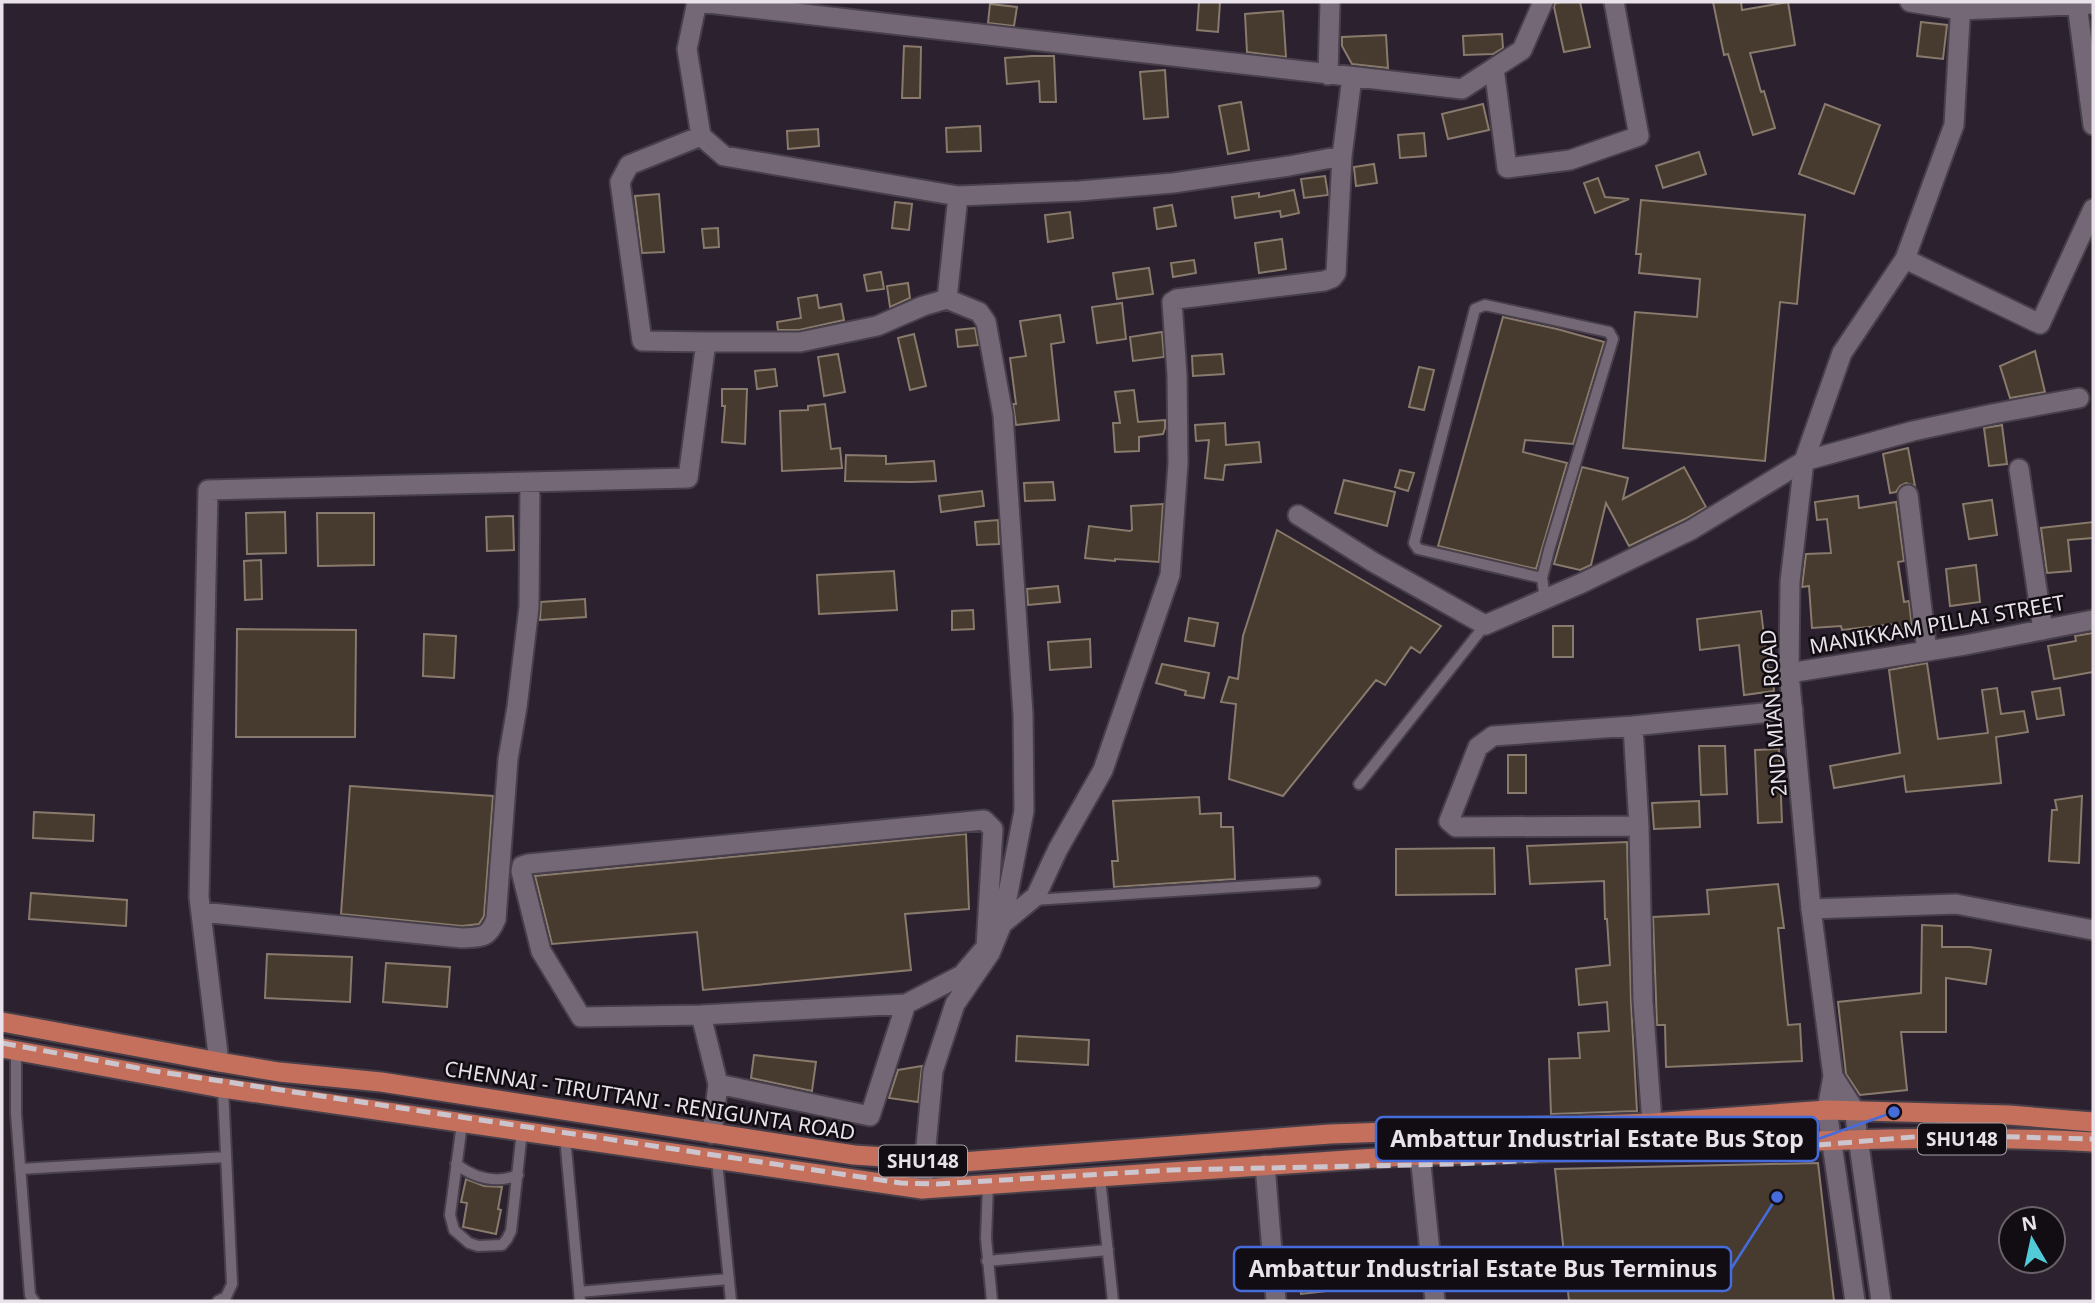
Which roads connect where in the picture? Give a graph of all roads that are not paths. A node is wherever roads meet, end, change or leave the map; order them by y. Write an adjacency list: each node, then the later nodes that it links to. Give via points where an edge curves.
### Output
1 (698, 2): 9 (street); 12 (street, via 687,49)
2 (1330, 2): 9 (street)
3 (1543, 2): 8 (street, via 1522,50)
4 (1614, 2): 8 (street, via 1639,136 1570,160 1507,168)
5 (1910, 2): 7 (street)
6 (2085, 4): 7 (street); 11 (street)
7 (1961, 6): 16 (street, 2ND MIAN ROAD, via 1954,125)
8 (1494, 68): 10 (street, via 1462,89)
9 (1328, 75): 10 (street)
10 (1352, 77): 13 (street)
11 (2093, 125)
12 (701, 136): 14 (street, via 724,156); 18 (street, via 629,165 620,182 642,341)
13 (1342, 156): 14 (street, via 1173,183); 37 (street, via 1336,273 1332,278 1172,302 1178,463 1170,575 1103,770)
14 (958, 197): 17 (street)
15 (2093, 209): 16 (street, via 2040,324)
16 (1905, 259): 20 (street, 2ND MIAN ROAD, via 1842,353)
17 (947, 299): 18 (street, via 877,326 800,342); 40 (street, via 979,312 986,322 1003,415 1023,714 1024,811)
18 (706, 342): 22 (street, via 688,478)
19 (2079, 398): 20 (street, via 1913,430)
20 (1804, 461): 26 (street, via 1691,530); 31 (street, 2ND MIAN ROAD, via 1790,582)
21 (2019, 469): 29 (street)
22 (530, 482): 39 (street, via 208,490); 39 (street, via 529,607 508,759 496,919 491,931 462,938)
23 (1908, 495): 30 (street)
24 (1298, 515): 28 (street)
25 (1542, 578): 25 (lane, via 1613,339 1609,332 1485,305 1475,309 1414,542 1418,550); 26 (lane)
26 (1545, 599): 28 (street)
27 (2093, 620): 29 (street, MANIKKAM PILLAI STREET)
28 (1485, 625): 34 (lane)
29 (2043, 629): 30 (street, MANIKKAM PILLAI STREET)
30 (1927, 651): 31 (street, MANIKKAM PILLAI STREET)
31 (1789, 673): 32 (street, 2ND MIAN ROAD)
32 (1793, 710): 33 (street); 38 (street, 2ND MIAN ROAD)
33 (1633, 726): 35 (street); 35 (street, via 1493,736 1478,747 1449,821 1456,827)
34 (1359, 784)
35 (1639, 827): 56 (street, via 1643,1001)
36 (1315, 882): 37 (lane)
37 (1030, 900): 40 (street)
38 (1811, 909): 41 (street, via 1956,904); 49 (street, 2ND MIAN ROAD)
39 (201, 912): 48 (street)
40 (1002, 924): 67 (street, via 990,953 955,1004 933,1071)
41 (2093, 930)
42 (906, 1004): 43 (street); 43 (street, via 962,975 986,947 993,829 984,820 522,866 541,951 582,1017); 50 (street, via 870,1116)
43 (701, 1015): 50 (street)
44 (2, 1022): 45 (main road, CHENNAI - TIRUTTANI - RENIGUNTA ROAD / SHU148)
45 (57, 1032): 47 (main road); 48 (main road, CHENNAI - TIRUTTANI - RENIGUNTA ROAD / SHU148)
46 (9, 1049): 47 (main road, SHU148); 70 (lane)
47 (53, 1058): 51 (main road, SHU148)
48 (219, 1062): 58 (main road, CHENNAI - TIRUTTANI - RENIGUNTA ROAD / SHU148, via 381,1082)
49 (1833, 1076): 52 (street); 53 (street)
50 (718, 1084): 58 (street)
51 (223, 1088): 55 (main road, SHU148); 65 (lane)
52 (1854, 1109): 53 (main road, CHENNAI - TIRUTTANI - RENIGUNTA ROAD / SHU148); 54 (main road, CHENNAI - TIRUTTANI - RENIGUNTA ROAD / SHU148); 61 (street)
53 (1827, 1110): 56 (main road, CHENNAI - TIRUTTANI - RENIGUNTA ROAD / SHU148); 60 (street)
54 (2093, 1122)
55 (462, 1123): 57 (main road, SHU148); 68 (lane)
56 (1652, 1123): 63 (main road, CHENNAI - TIRUTTANI - RENIGUNTA ROAD / SHU148, via 1330,1134)
57 (522, 1132): 59 (main road, SHU148); 71 (lane)
58 (712, 1134): 67 (main road, CHENNAI - TIRUTTANI - RENIGUNTA ROAD / SHU148)
59 (565, 1138): 66 (main road, SHU148); 79 (lane)
60 (1831, 1141): 61 (main road, SHU148); 64 (main road, SHU148); 87 (street)
61 (1858, 1141): 62 (main road, SHU148, via 2016,1137); 88 (street)
62 (2093, 1142)
63 (1132, 1148): 67 (main road, CHENNAI - TIRUTTANI - RENIGUNTA ROAD / SHU148); 72 (main road)
64 (1420, 1155): 69 (main road, SHU148); 86 (street)
65 (226, 1157): 70 (lane); 81 (lane, via 232,1284 226,1297)
66 (717, 1161): 75 (main road, SHU148); 78 (lane)
67 (924, 1161): 75 (street)
68 (456, 1164): 71 (lane, via 469,1174 488,1179 507,1180); 71 (lane, via 450,1215 454,1230 478,1246 502,1245 508,1239)
69 (1265, 1166): 72 (main road, SHU148); 85 (street)
70 (20, 1168): 80 (lane)
71 (518, 1175)
72 (1135, 1176): 73 (main road, SHU148)
73 (1100, 1178): 74 (main road, SHU148); 76 (lane)
74 (988, 1185): 75 (main road, SHU148); 77 (lane)
75 (922, 1189)
76 (1108, 1250): 77 (lane); 84 (lane)
77 (987, 1261): 83 (lane)
78 (729, 1279): 79 (lane); 82 (lane)
79 (580, 1297)
80 (34, 1301)
81 (218, 1301)
82 (732, 1301)
83 (992, 1301)
84 (1113, 1301)
85 (1276, 1301)
86 (1435, 1301)
87 (1856, 1301)
88 (1881, 1301)

